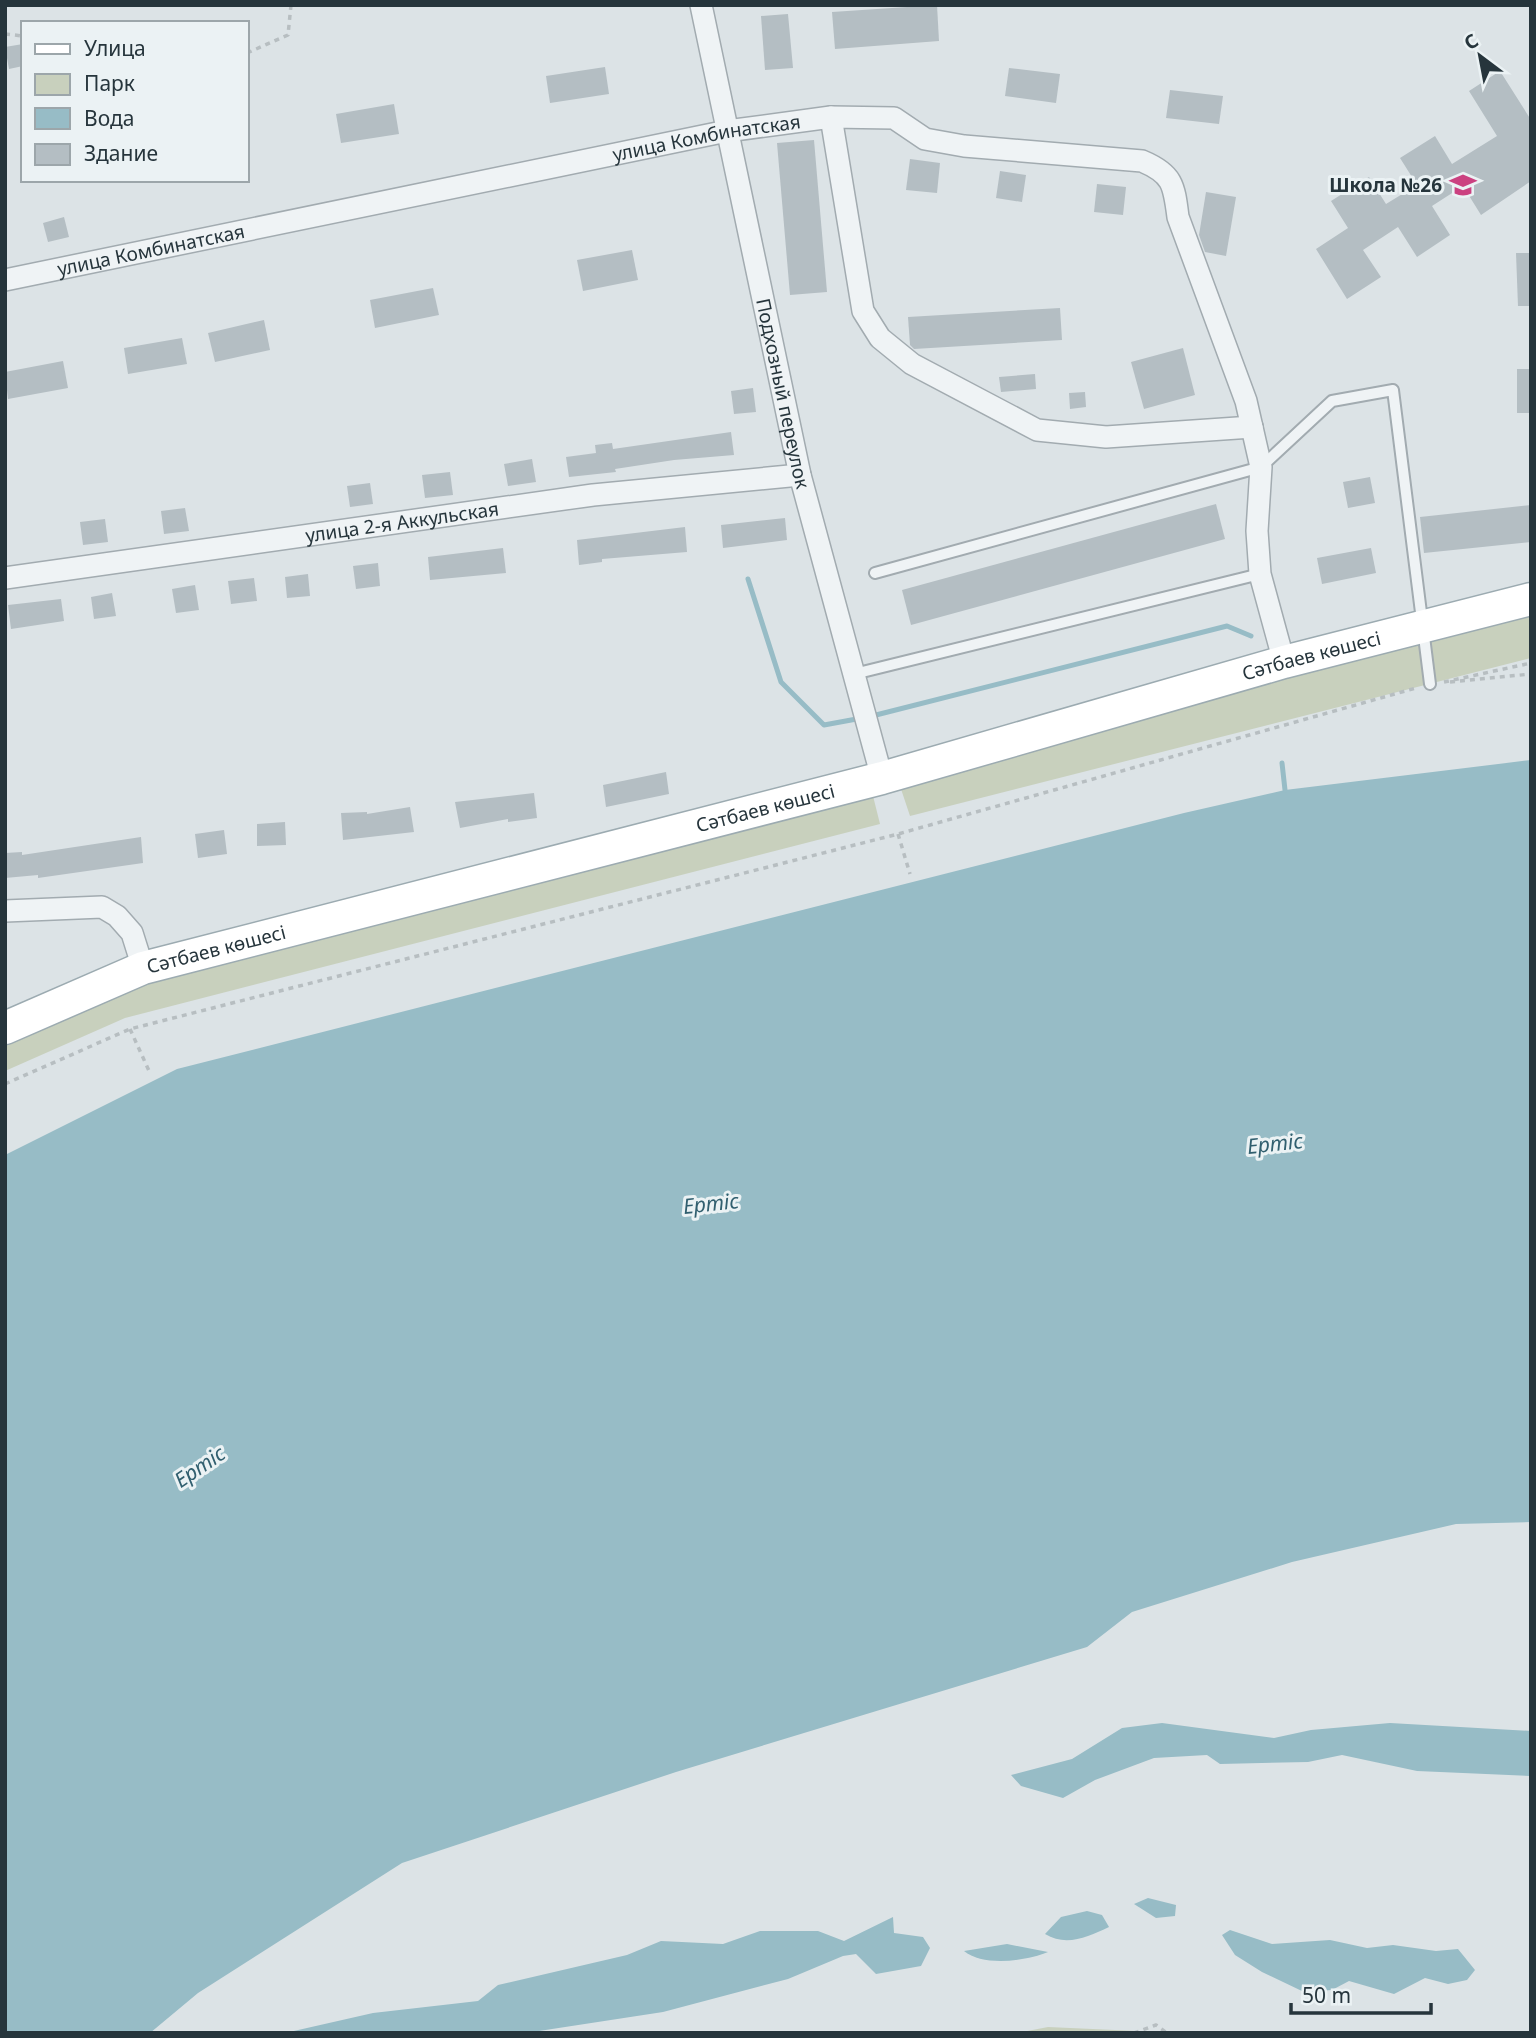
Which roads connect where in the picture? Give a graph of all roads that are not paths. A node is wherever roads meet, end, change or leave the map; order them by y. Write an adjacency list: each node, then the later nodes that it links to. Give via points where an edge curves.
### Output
1 (701, 5): 3 (street, Подхозный переулок)
2 (831, 117): 3 (street, улица Комбинатская); 5 (street, улица Комбинатская, via 894,118 925,139 1142,161 1162,169 1174,186 1178,217); 5 (street, via 863,311 880,338 912,364 1037,430 1106,437)
3 (727, 131): 4 (street, улица Комбинатская); 7 (street, Подхозный переулок)
4 (5, 280)
5 (1252, 428): 6 (street, улица Комбинатская)
6 (1261, 467): 8 (lane); 9 (street, улица Комбинатская); 12 (lane, via 1332,401 1393,390)
7 (800, 475): 10 (street, улица 2-я Аккульская, via 593,495); 14 (street, Подхозный переулок)
8 (875, 573)
9 (1260, 574): 13 (street, улица Комбинатская); 14 (lane)
10 (5, 578)
11 (1531, 599): 12 (main road, Сәтбаев көшесі)
12 (1422, 625): 13 (main road, Сәтбаев көшесі); 15 (lane)
13 (1284, 662): 16 (main road, Сәтбаев көшесі)
14 (854, 674): 16 (street, Подхозный переулок)
15 (1430, 684)
16 (882, 778): 18 (main road, Сәтбаев көшесі)
17 (5, 911): 18 (street, via 102,907 132,933)
18 (143, 968): 19 (main road, Сәтбаев көшесі)
19 (5, 1028)

